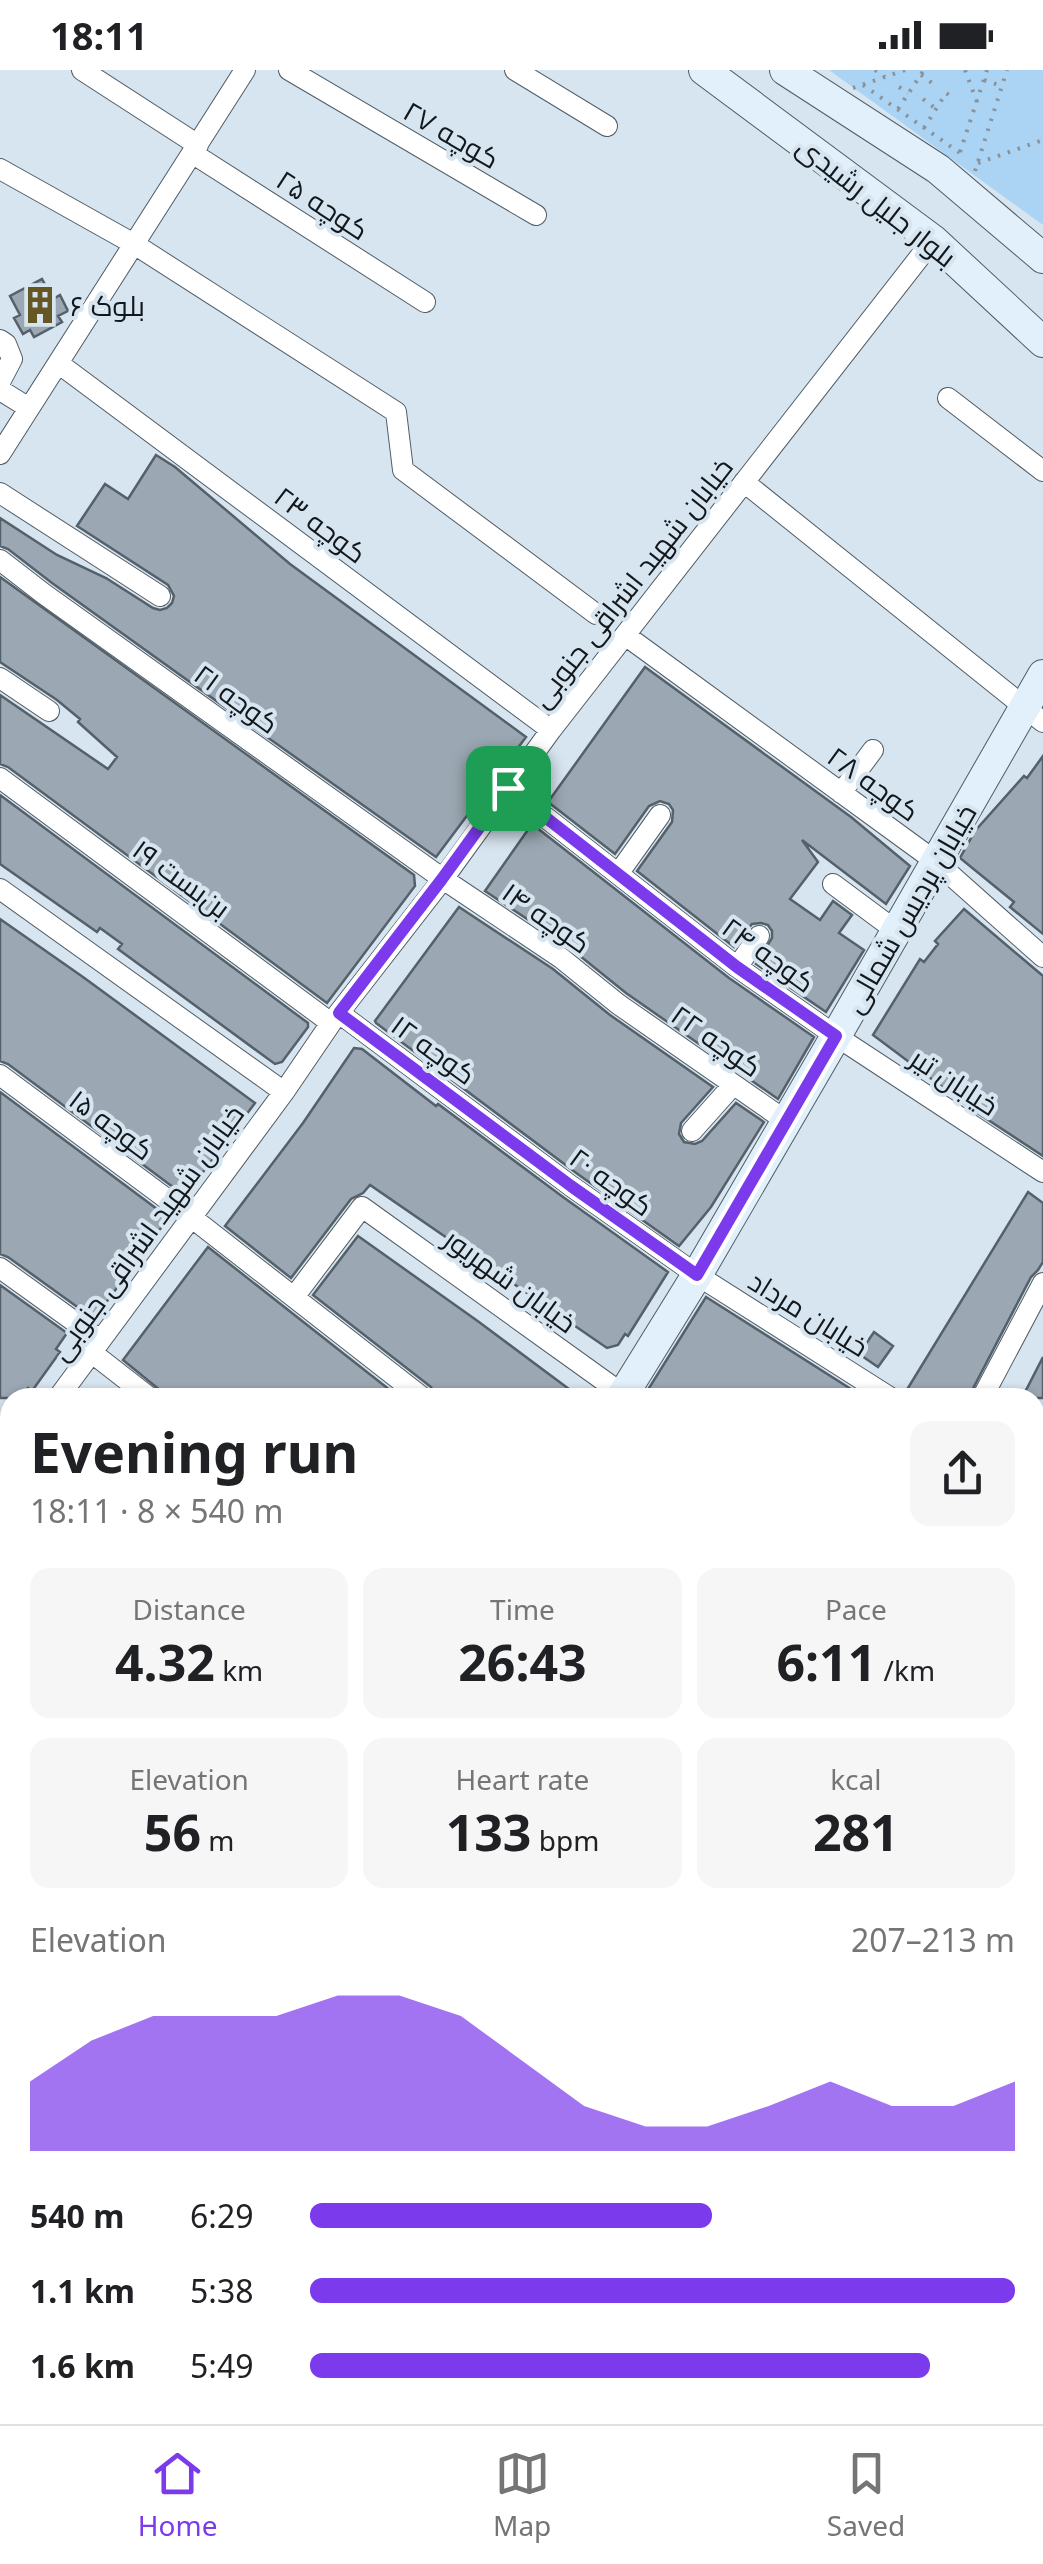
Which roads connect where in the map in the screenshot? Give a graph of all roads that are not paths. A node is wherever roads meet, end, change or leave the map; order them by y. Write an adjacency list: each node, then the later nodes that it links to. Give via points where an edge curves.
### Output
1 (82, 70): 8 (street)
2 (246, 70): 8 (street)
3 (289, 70): 10 (street, کوچه ۲۷)
4 (515, 70): 7 (street)
5 (704, 70): 11 (street, بلوار جلیل رشیدی)
6 (785, 70): 13 (street, بلوار جلیل رشیدی, via 938,169)
7 (606, 126)
8 (195, 149): 12 (street); 14 (street, کوچه ۲۵)
9 (0, 169): 12 (street)
10 (536, 215)
11 (933, 240): 16 (street, بلوار جلیل رشیدی); 24 (street, خیابان شهید اشراقی جنوبی)
12 (134, 244): 17 (street); 28 (street, via 396,412 403,470)
13 (1043, 258)
14 (425, 302)
15 (0, 340): 18 (street, via 12,359)
16 (1043, 342)
17 (58, 363): 21 (street); 34 (street, کوچه ۲۳)
18 (0, 382)
19 (0, 390): 21 (street)
20 (948, 398): 23 (street)
21 (30, 408): 22 (street)
22 (0, 454)
23 (1043, 471)
24 (744, 482): 29 (street, خیابان شهید اشراقی جنوبی); 33 (street)
25 (0, 492): 27 (street)
26 (0, 560): 42 (street, کوچه ۲۱)
27 (160, 596)
28 (596, 614)
29 (625, 636): 34 (street, خیابان شهید اشراقی جنوبی); 38 (street, کوچه ۲۸)
30 (1043, 675): 33 (street, خیابان پردیس شمالی)
31 (0, 678): 32 (street)
32 (50, 711)
33 (1034, 714): 40 (street, خیابان پردیس شمالی)
34 (551, 730): 37 (street, خیابان شهید اشراقی جنوبی)
35 (873, 750): 38 (street)
36 (0, 778): 50 (street, بن‌بست ۱۹)
37 (508, 788): 41 (street, کوچه ۲۴); 42 (street, خیابان شهید اشراقی جنوبی)
38 (842, 793): 40 (street, کوچه ۲۸)
39 (660, 815): 41 (street)
40 (935, 861): 45 (street, خیابان پردیس شمالی); 47 (street, کوچه ۲۸)
41 (618, 874): 48 (street, کوچه ۲۴)
42 (442, 879): 49 (street, کوچه ۱۴, via 562,958); 50 (street, خیابان شهید اشراقی جنوبی)
43 (832, 884): 45 (street)
44 (0, 889): 54 (street)
45 (896, 930): 51 (street, خیابان پردیس شمالی)
46 (759, 936): 48 (street)
47 (1043, 958)
48 (737, 967): 51 (street, کوچه ۲۴)
49 (618, 1004): 53 (street, کوچه ۲۲)
50 (335, 1018): 54 (street, خیابان شهید اشراقی جنوبی); 56 (street, کوچه ۱۲)
51 (836, 1036): 55 (street, خیابان پردیس شمالی); 58 (street, خیابان تیر)
52 (0, 1075): 59 (street, کوچه ۱۵)
53 (734, 1085): 55 (street, کوچه ۲۲); 57 (street)
54 (284, 1092): 59 (street, خیابان شهید اشراقی جنوبی)
55 (786, 1120): 61 (street, خیابان پردیس شمالی)
56 (496, 1129): 61 (street, کوچه ۲۰)
57 (692, 1132)
58 (1043, 1172)
59 (191, 1217): 63 (street, کوچه ۱۵); 64 (street, خیابان شهید اشراقی جنوبی)
60 (0, 1268): 64 (street)
61 (697, 1275): 69 (street, خیابان پردیس شمالی); 70 (street, خیابان مرداد)
62 (1043, 1283): 71 (street)
63 (294, 1298): 67 (street, کوچه ۱۵); 68 (street, خیابان شهریور, via 362,1207)
64 (96, 1346): 65 (street, خیابان شهید اشراقی جنوبی); 66 (street)
65 (65, 1388)
66 (140, 1388)
67 (410, 1388)
68 (613, 1388)
69 (629, 1388)
70 (875, 1388)
71 (987, 1388)

